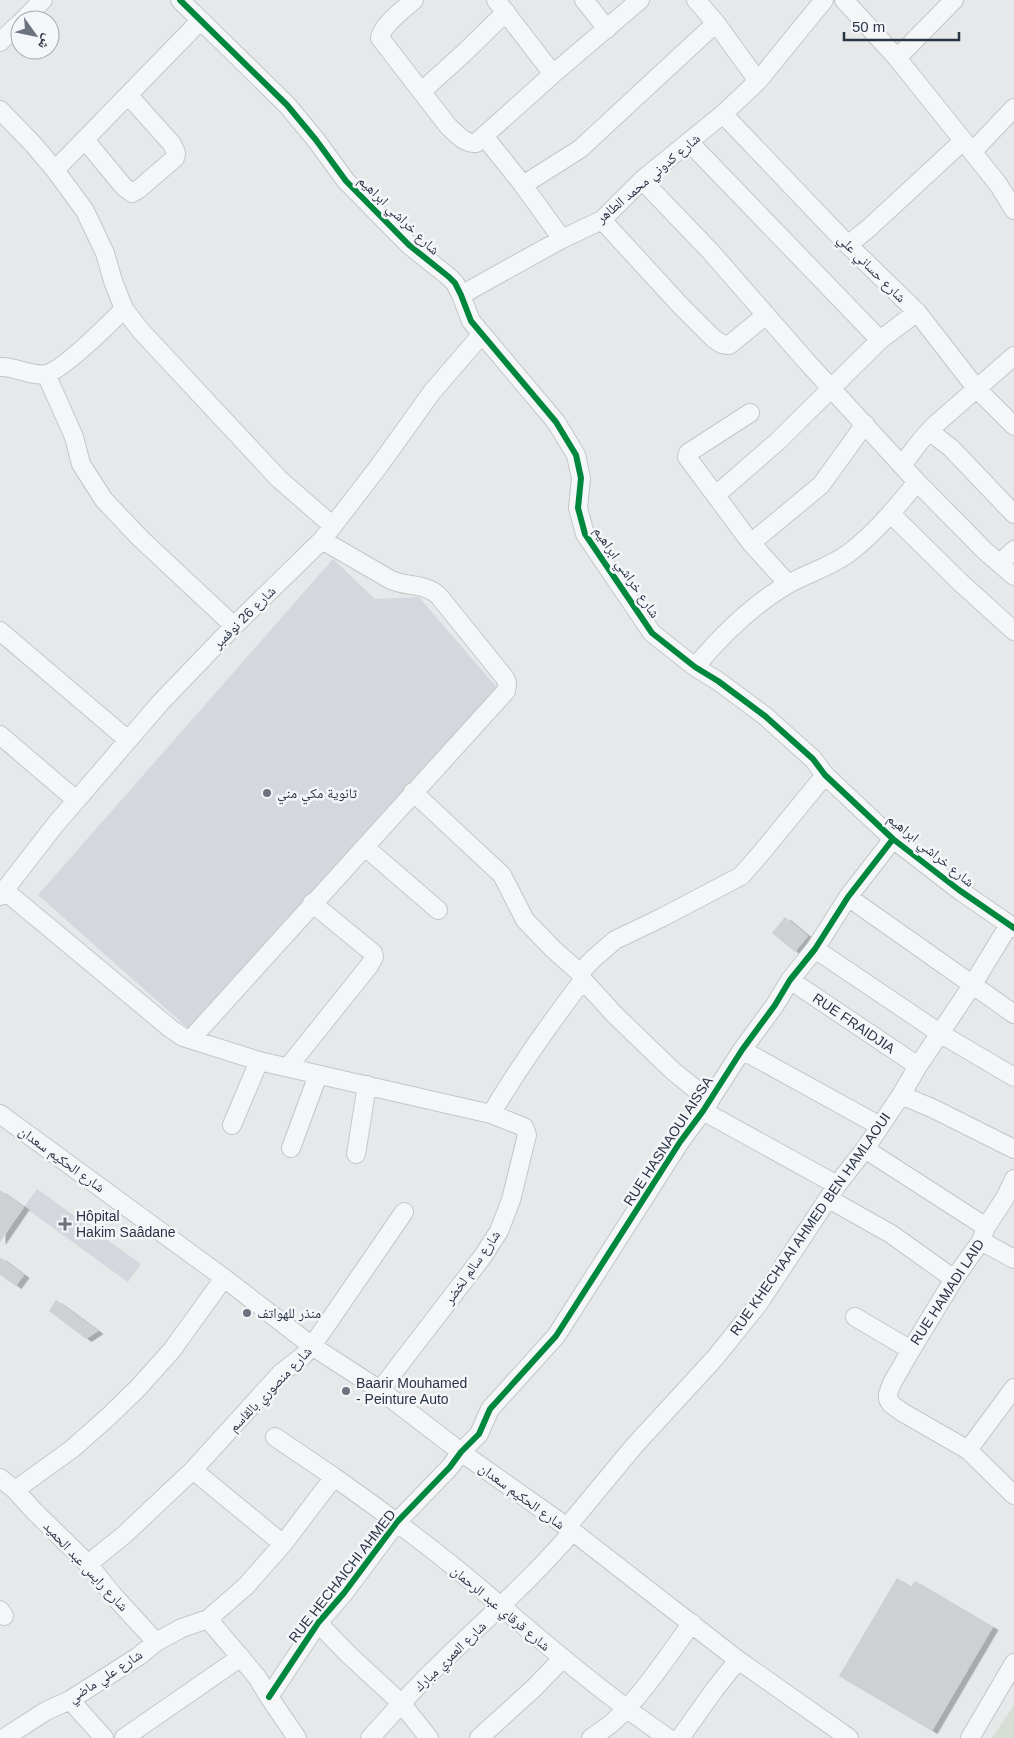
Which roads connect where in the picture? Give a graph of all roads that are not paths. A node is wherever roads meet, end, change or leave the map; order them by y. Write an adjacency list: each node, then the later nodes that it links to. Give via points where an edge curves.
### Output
1 (43, 0): 11 (street)
2 (180, 0): 12 (street, شارع خراشي ابراهيم)
3 (414, 0): 20 (street, via 386,27 380,38)
4 (584, 0): 14 (street)
5 (640, 0): 14 (street)
6 (696, 0): 13 (street)
7 (824, 0): 19 (street, شارع كدوني محمد الطاهر)
8 (844, 0): 17 (street)
9 (954, 0): 17 (street)
10 (501, 6): 18 (street); 20 (street, via 464,53)
11 (33, 10)
12 (200, 21): 21 (street); 36 (street, شارع خراشي ابراهيم, via 287,105 346,181 409,245 449,277)
13 (716, 23): 19 (street); 31 (street, via 580,149)
14 (607, 29): 18 (street)
15 (10, 32): 16 (street)
16 (0, 42)
17 (897, 58): 28 (street)
18 (553, 74): 25 (street)
19 (758, 81): 24 (street, شارع كدوني محمد الطاهر)
20 (422, 91): 25 (street, via 461,138 476,143)
21 (129, 96): 26 (street); 26 (street, via 172,144 176,153 174,158 132,192 124,187)
22 (1014, 108): 28 (street)
23 (0, 110): 29 (street)
24 (723, 114): 27 (street, شارع كدوني محمد الطاهر); 35 (street, شارع حساني علي)
25 (484, 136): 31 (street)
26 (85, 140): 29 (street)
27 (689, 142): 30 (street, شارع كدوني محمد الطاهر); 41 (street)
28 (968, 147): 32 (street); 35 (street)
29 (55, 170): 37 (street, via 86,211 105,253)
30 (642, 180): 33 (street, شارع كدوني محمد الطاهر); 39 (street, via 712,252)
31 (523, 185): 34 (street)
32 (1014, 210)
33 (602, 220): 34 (street, شارع كدوني محمد الطاهر); 39 (street, via 680,305 722,344 733,342)
34 (562, 238): 36 (street, شارع كدوني محمد الطاهر)
35 (848, 245): 38 (street, شارع حساني علي)
36 (461, 295): 40 (street, شارع خراشي ابراهيم, via 471,321)
37 (124, 309): 44 (street, via 56,370); 56 (street, via 279,479)
38 (917, 312): 41 (street); 46 (street, شارع حساني علي)
39 (766, 315): 45 (street)
40 (482, 334): 56 (street, شارع 26 نوفمبر, via 432,392); 66 (street, شارع خراشي ابراهيم, via 556,422 576,455 580,478 579,516 594,550 652,633)
41 (880, 340): 45 (street)
42 (1014, 356): 46 (street)
43 (0, 367): 44 (street)
44 (46, 374): 63 (street, via 74,437 81,464 104,500)
45 (832, 388): 48 (street); 53 (street)
46 (976, 388): 49 (street, شارع حساني علي); 50 (street)
47 (750, 413): 53 (street, via 687,454)
48 (865, 424): 51 (street); 58 (street, via 822,485)
49 (1014, 426)
50 (929, 431): 51 (street); 55 (street, via 950,448)
51 (902, 464): 52 (street)
52 (917, 482): 54 (street); 60 (street)
53 (716, 495): 58 (street)
54 (891, 514): 62 (street, via 848,554); 65 (street)
55 (1014, 514)
56 (334, 526): 57 (street, شارع 26 نوفمبر)
57 (322, 540): 63 (street, شارع 26 نوفمبر); 70 (street, via 390,580 432,590 507,682 506,691)
58 (751, 543): 62 (street)
59 (1014, 550): 60 (street)
60 (1000, 563): 61 (street)
61 (1014, 576)
62 (788, 584): 66 (street, via 727,632)
63 (234, 626): 68 (street, شارع 26 نوفمبر)
64 (0, 631): 68 (street)
65 (1014, 631)
66 (695, 667): 69 (street, شارع خراشي ابراهيم, via 765,716)
67 (0, 735): 71 (street)
68 (128, 740): 71 (street, شارع 26 نوفمبر)
69 (825, 774): 72 (street, شارع خراشي ابراهيم); 80 (street, via 741,876 615,940 593,959)
70 (413, 792): 73 (street); 80 (street, via 502,875 526,920)
71 (76, 800): 74 (street, شارع 26 نوفمبر)
72 (893, 839): 75 (street, RUE HASNAOUI AISSA); 78 (street, شارع خراشي ابراهيم)
73 (365, 847): 76 (street); 77 (street)
74 (2, 893): 85 (street, via 171,1029)
75 (848, 897): 79 (street, RUE HASNAOUI AISSA); 82 (street)
76 (312, 903): 85 (street); 89 (street, via 374,957)
77 (438, 910)
78 (1012, 926): 82 (street, RUE KHECHAAI AHMED BEN HAMLAOUI)
79 (815, 949): 81 (street, RUE HASNAOUI AISSA); 84 (street)
80 (581, 976): 94 (street, via 615,1015); 96 (street)
81 (790, 980): 86 (street, RUE HASNAOUI AISSA); 88 (street, RUE FRAIDJIA)
82 (973, 984): 83 (street); 84 (street, RUE KHECHAAI AHMED BEN HAMLAOUI)
83 (1014, 1014)
84 (941, 1034): 88 (street, RUE KHECHAAI AHMED BEN HAMLAOUI); 91 (street)
85 (191, 1039): 87 (street)
86 (742, 1050): 94 (street, RUE HASNAOUI AISSA); 98 (street)
87 (259, 1061): 89 (street); 97 (street)
88 (918, 1066): 93 (street, RUE KHECHAAI AHMED BEN HAMLAOUI)
89 (288, 1067): 90 (street)
90 (318, 1074): 92 (street); 99 (street)
91 (1014, 1077)
92 (367, 1086): 96 (street); 102 (street)
93 (901, 1095): 98 (street, RUE KHECHAAI AHMED BEN HAMLAOUI); 100 (street)
94 (707, 1106): 104 (street); 117 (street, RUE HASNAOUI AISSA, via 680,1142 556,1336 490,1410 479,1434)
95 (0, 1114): 108 (street, شارع الحكيم سعدان)
96 (491, 1114): 114 (street, شارع سالم لخضر, via 524,1128 527,1135 511,1200 499,1231)
97 (232, 1125)
98 (880, 1126): 101 (street, RUE KHECHAAI AHMED BEN HAMLAOUI)
99 (291, 1148)
100 (1014, 1149)
101 (864, 1150): 104 (street, RUE KHECHAAI AHMED BEN HAMLAOUI); 106 (street)
102 (356, 1154)
103 (1014, 1179): 106 (street, RUE HAMADI LAID)
104 (833, 1192): 109 (street); 124 (street, RUE KHECHAAI AHMED BEN HAMLAOUI, via 758,1303 672,1407 635,1445)
105 (404, 1212): 111 (street, شارع منصوري بالقاسم)
106 (984, 1234): 107 (street); 109 (street, RUE HAMADI LAID)
107 (1014, 1259)
108 (224, 1278): 111 (street, شارع الحكيم سعدان); 121 (street, via 172,1350 138,1388 72,1448)
109 (954, 1279): 112 (street, RUE HAMADI LAID)
110 (855, 1317): 112 (street, RUE HAMADI LAID)
111 (312, 1346): 114 (street, شارع الحكيم سعدان); 118 (street, شارع منصوري بالقاسم, via 281,1373)
112 (911, 1350): 116 (street, via 892,1383 888,1399 902,1412)
113 (1014, 1388): 116 (street)
114 (380, 1390): 117 (street, شارع الحكيم سعدان)
115 (275, 1437): 119 (street, شارع قرقاي عبد الرحمان)
116 (968, 1450): 122 (street)
117 (461, 1452): 123 (street, RUE HECHAICHI AHMED); 124 (street, شارع الحكيم سعدان)
118 (193, 1470): 125 (street); 126 (street, شارع منصوري بالقاسم)
119 (334, 1477): 123 (street, شارع قرقاي عبد الرحمان); 125 (street)
120 (0, 1478): 121 (street, شارع رايس عبد الحميد)
121 (15, 1490): 126 (street, شارع رايس عبد الحميد)
122 (1014, 1495)
123 (397, 1522): 127 (street, شارع قرقاي عبد الرحمان); 129 (street, RUE HECHAICHI AHMED)
124 (569, 1530): 127 (street, شارع العمري مبارك); 130 (street, شارع الحكيم سعدان)
125 (283, 1544): 128 (street, via 246,1586)
126 (88, 1564): 131 (street, شارع رايس عبد الحميد)
127 (501, 1607): 133 (street, شارع قرقاي عبد الرحمان); 138 (street, شارع العمري مبارك)
128 (208, 1619): 131 (street, شارع علي ماضي); 132 (street)
129 (318, 1623): 136 (street, RUE HECHAICHI AHMED); 138 (street)
130 (692, 1623): 134 (street, شارع الحكيم سعدان); 139 (street)
131 (156, 1642): 137 (street, شارع علي ماضي)
132 (241, 1657): 136 (street); 142 (street)
133 (562, 1659): 139 (street, شارع قرقاي عبد الرحمان); 146 (street)
134 (738, 1660): 149 (street); 150 (street, شارع الحكيم سعدان)
135 (1014, 1663): 151 (street)
136 (269, 1697): 143 (street)
137 (70, 1700): 140 (street, شارع علي ماضي, via 46,1711); 141 (street)
138 (401, 1703): 144 (street, شارع العمري مبارك); 145 (street)
139 (625, 1709): 147 (street); 148 (street, شارع قرقاي عبد الرحمان)
140 (17, 1735)
141 (104, 1738)
142 (124, 1738)
143 (297, 1738)
144 (370, 1738)
145 (429, 1738)
146 (479, 1738)
147 (591, 1738)
148 (668, 1738)
149 (680, 1738)
150 (849, 1738)
151 (970, 1738)

